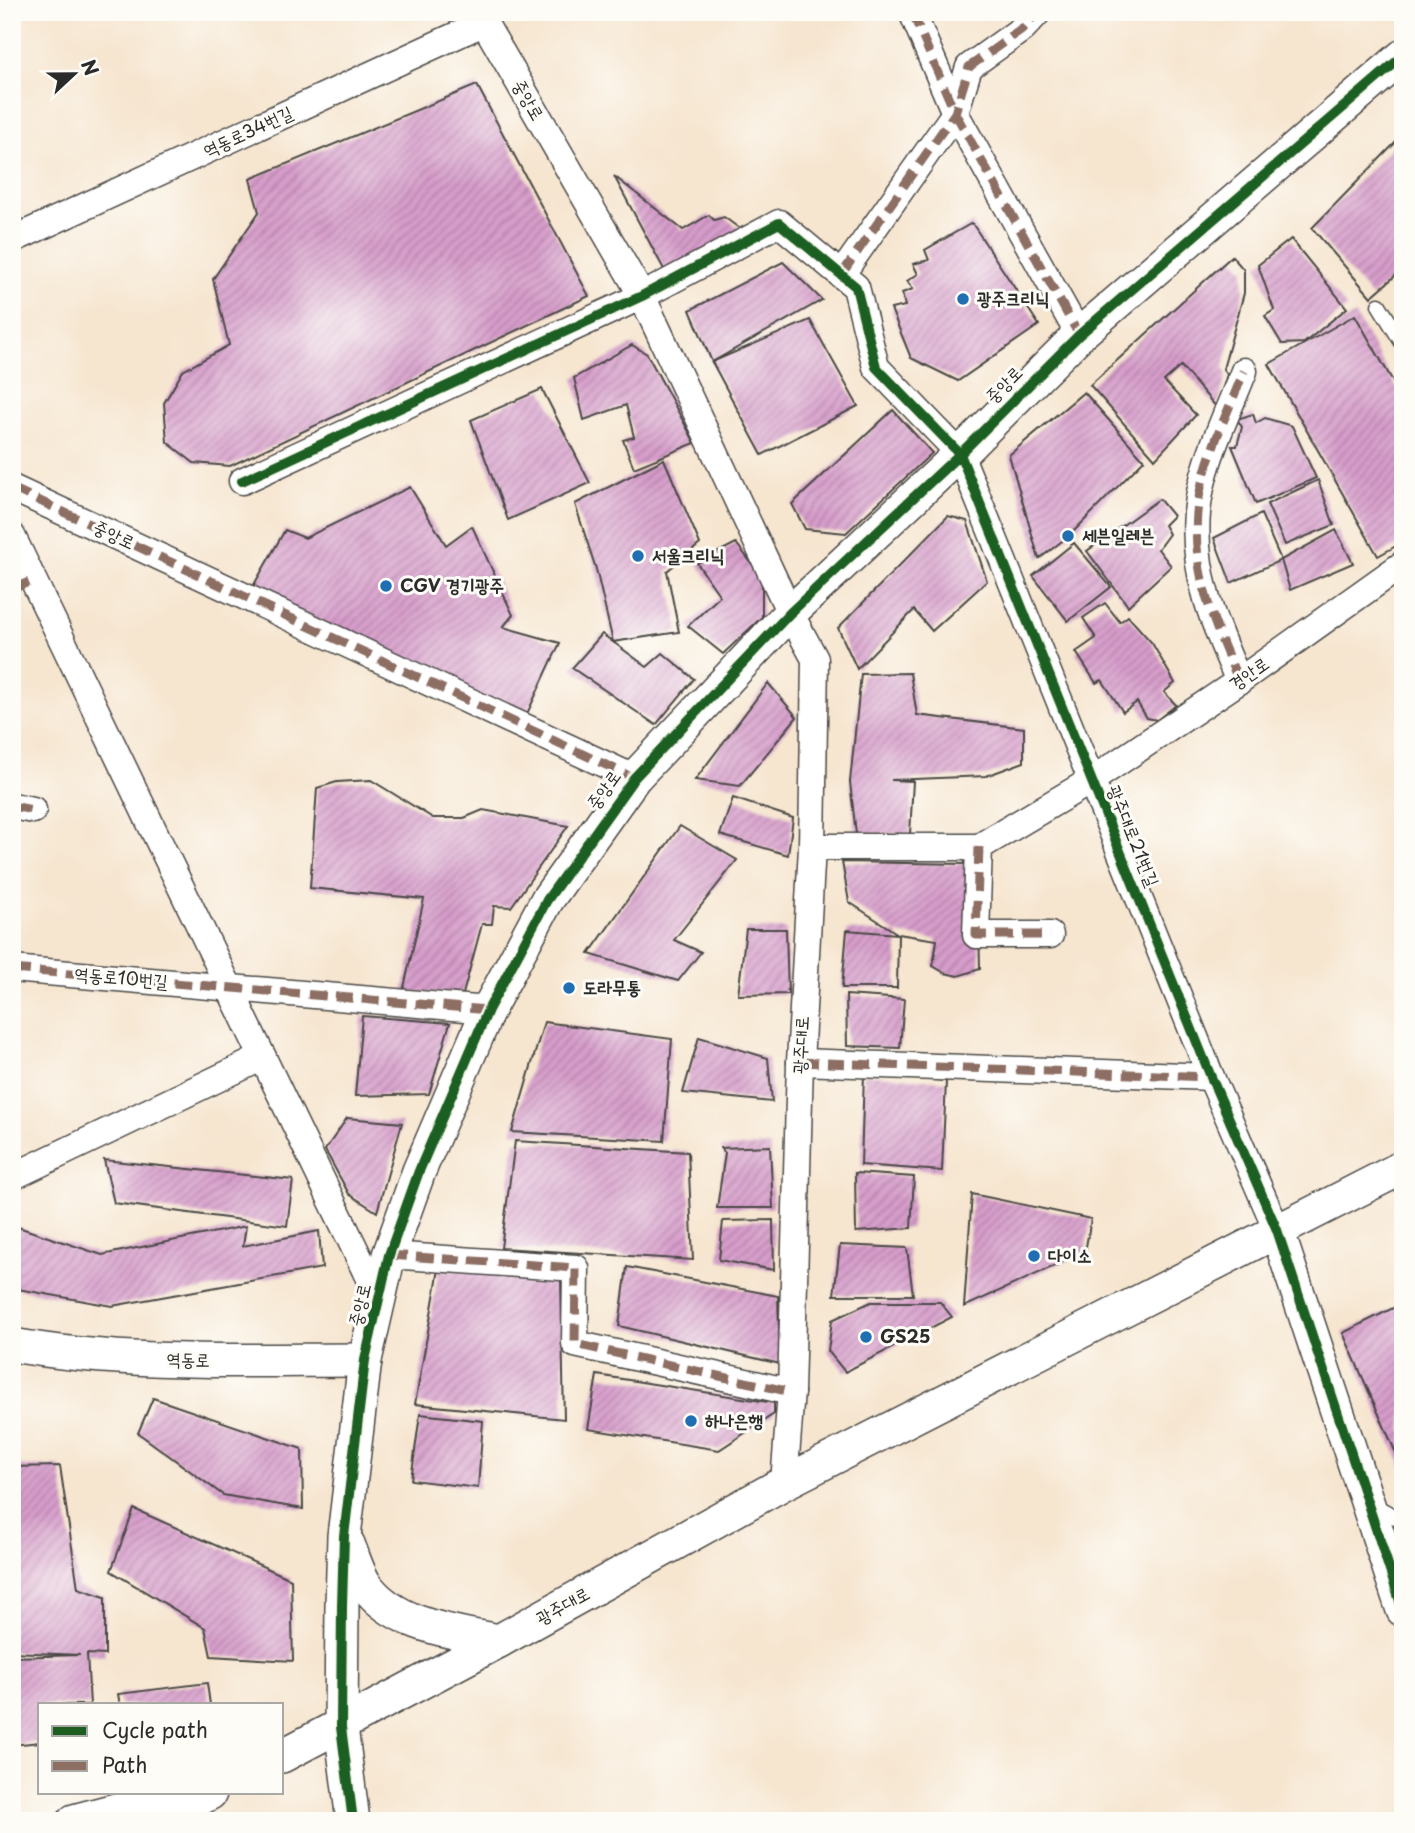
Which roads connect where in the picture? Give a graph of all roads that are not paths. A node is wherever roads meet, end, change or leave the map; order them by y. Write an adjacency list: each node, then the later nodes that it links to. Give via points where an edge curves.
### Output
1 (912, 12): 5 (street)
2 (1038, 12): 5 (street, via 969,67)
3 (480, 18): 6 (street, 역동로34번길); 8 (street, 중앙로)
4 (1403, 56): 10 (street, 중앙로)
5 (955, 113): 7 (street); 10 (street)
6 (12, 240)
7 (841, 275): 8 (street, via 779,223); 13 (street, via 856,287 876,367)
8 (642, 296): 14 (street); 19 (street, 중앙로)
9 (1379, 305): 11 (lane)
10 (1079, 335): 13 (street, 중앙로)
11 (1403, 344)
12 (1244, 371): 20 (street, via 1197,511 1202,589)
13 (960, 454): 19 (street, 중앙로); 22 (street, 광주대로21번길)
14 (242, 481)
15 (12, 488): 21 (street, 중앙로)
16 (12, 536): 18 (street)
17 (1403, 564): 20 (street, 경안로)
18 (23, 584): 27 (street)
19 (790, 613): 21 (street, 중앙로); 23 (street, 광주대로, via 815,659)
20 (1239, 681): 22 (street, 경안로)
21 (634, 778): 28 (street, 중앙로, via 547,900)
22 (1092, 780): 24 (street, 광주대로21번길); 31 (street, 광주대로21번길)
23 (812, 847): 24 (street); 30 (street, 광주대로)
24 (979, 847): 25 (street, via 976,935)
25 (1050, 935)
26 (12, 969): 27 (street, 역동로10번길)
27 (229, 987): 28 (street); 29 (street)
28 (488, 1010): 35 (street, 중앙로, via 419,1171)
29 (263, 1057): 33 (street); 36 (street)
30 (800, 1062): 31 (street); 39 (street, 광주대로)
31 (1211, 1077): 34 (street, 광주대로21번길)
32 (1403, 1167): 34 (street, 광주대로)
33 (12, 1177)
34 (1277, 1230): 40 (street, 광주대로); 41 (street)
35 (389, 1255): 36 (street, 중앙로); 39 (street, via 576,1268 575,1344)
36 (379, 1299): 38 (street, 중앙로)
37 (12, 1345): 38 (street, 역동로, via 66,1354 176,1360)
38 (365, 1360): 43 (street, 중앙로)
39 (791, 1392): 40 (street, 광주대로)
40 (784, 1483): 45 (street, 광주대로)
41 (1368, 1503): 42 (lane); 44 (street)
42 (1403, 1521)
43 (344, 1536): 45 (street, via 366,1585 394,1611 433,1628); 46 (street, 중앙로)
44 (1403, 1610)
45 (499, 1642): 46 (street, 광주대로)
46 (341, 1727): 47 (street, 광주대로); 54 (street, 중앙로)
47 (284, 1755)
48 (176, 1794): 51 (street)
49 (208, 1794): 52 (street)
50 (223, 1794): 53 (street)
51 (74, 1821)
52 (160, 1821)
53 (198, 1821)
54 (353, 1821)

